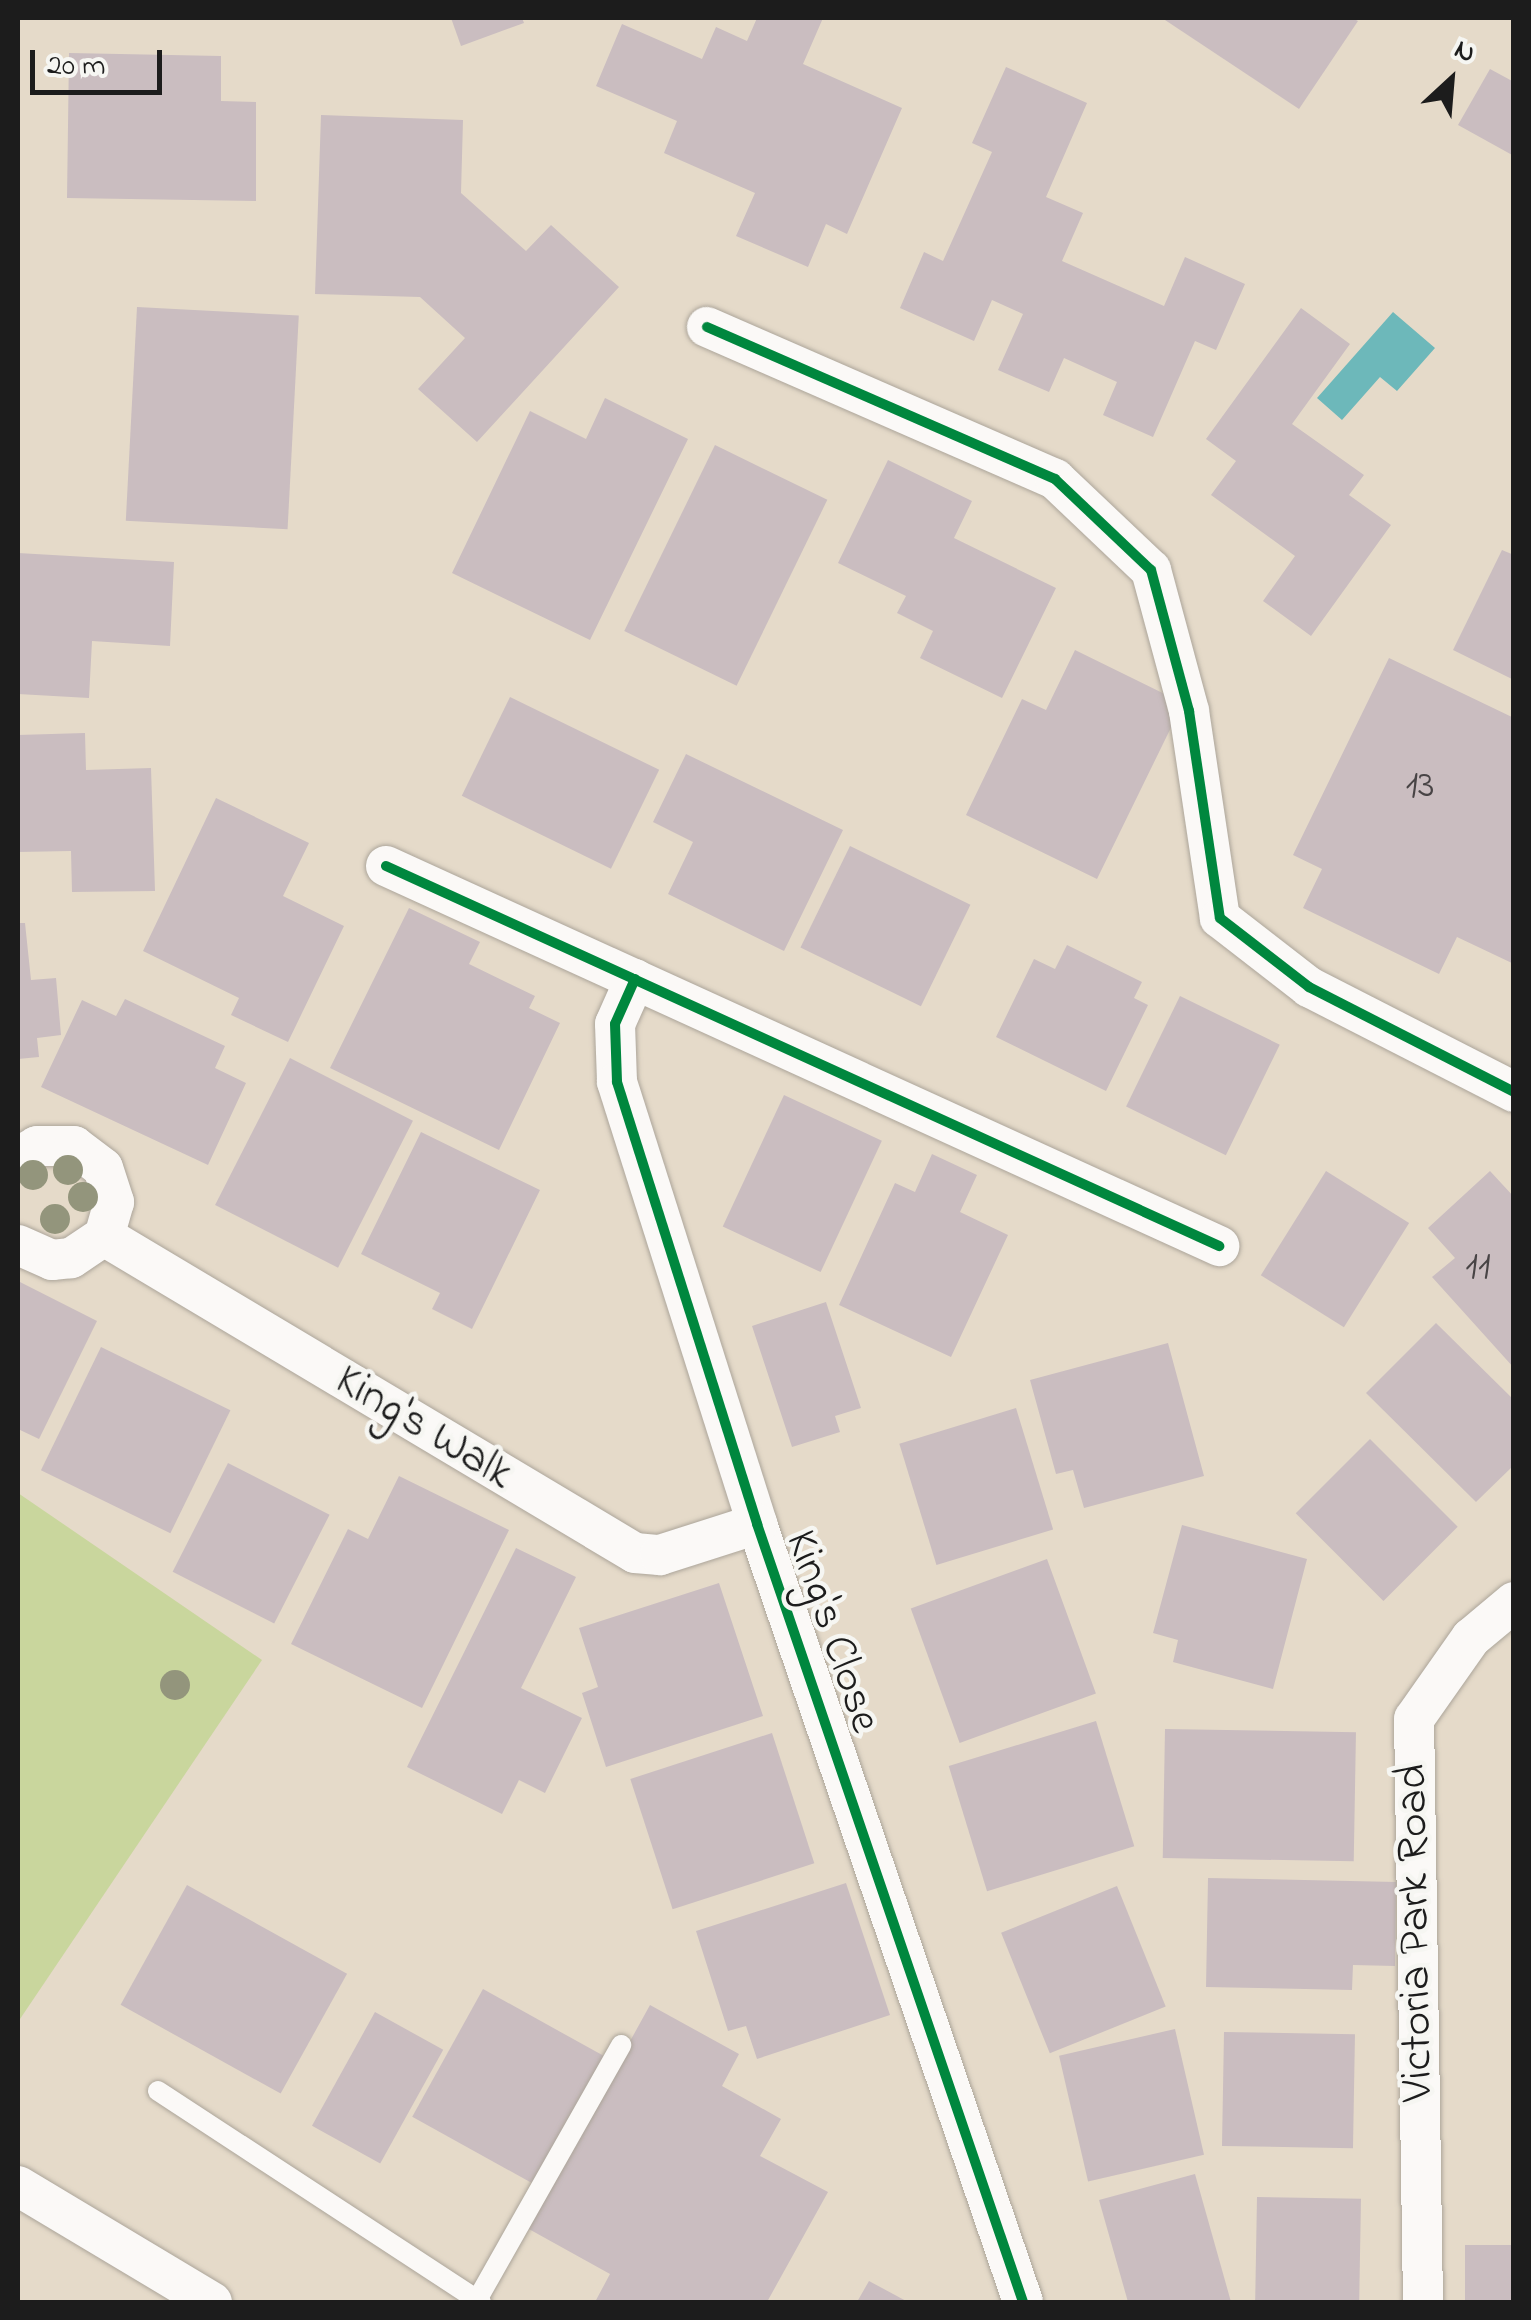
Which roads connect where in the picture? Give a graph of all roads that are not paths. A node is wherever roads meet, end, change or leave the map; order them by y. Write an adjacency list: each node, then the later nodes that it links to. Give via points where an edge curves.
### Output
1 (706, 327): 4 (street, via 1055,479 1152,570 1189,710 1220,918 1309,988)
2 (386, 866): 3 (street)
3 (635, 979): 8 (street); 9 (street, King's Close, via 615,1024 617,1082)
4 (1514, 1092)
5 (18, 1157): 6 (street, via 56,1143 90,1155 112,1184)
6 (104, 1236): 7 (street, via 71,1258 52,1260); 9 (street, King's Walk, via 635,1554 660,1555)
7 (18, 1246)
8 (1220, 1246)
9 (757, 1524): 16 (street, King's Close)
10 (1514, 1602): 17 (street, Victoria Park Road, via 1470,1638 1414,1719)
11 (621, 2046): 14 (lane)
12 (158, 2091): 14 (lane)
13 (18, 2186): 15 (street)
14 (479, 2301)
15 (212, 2302)
16 (1023, 2302)
17 (1422, 2302)

